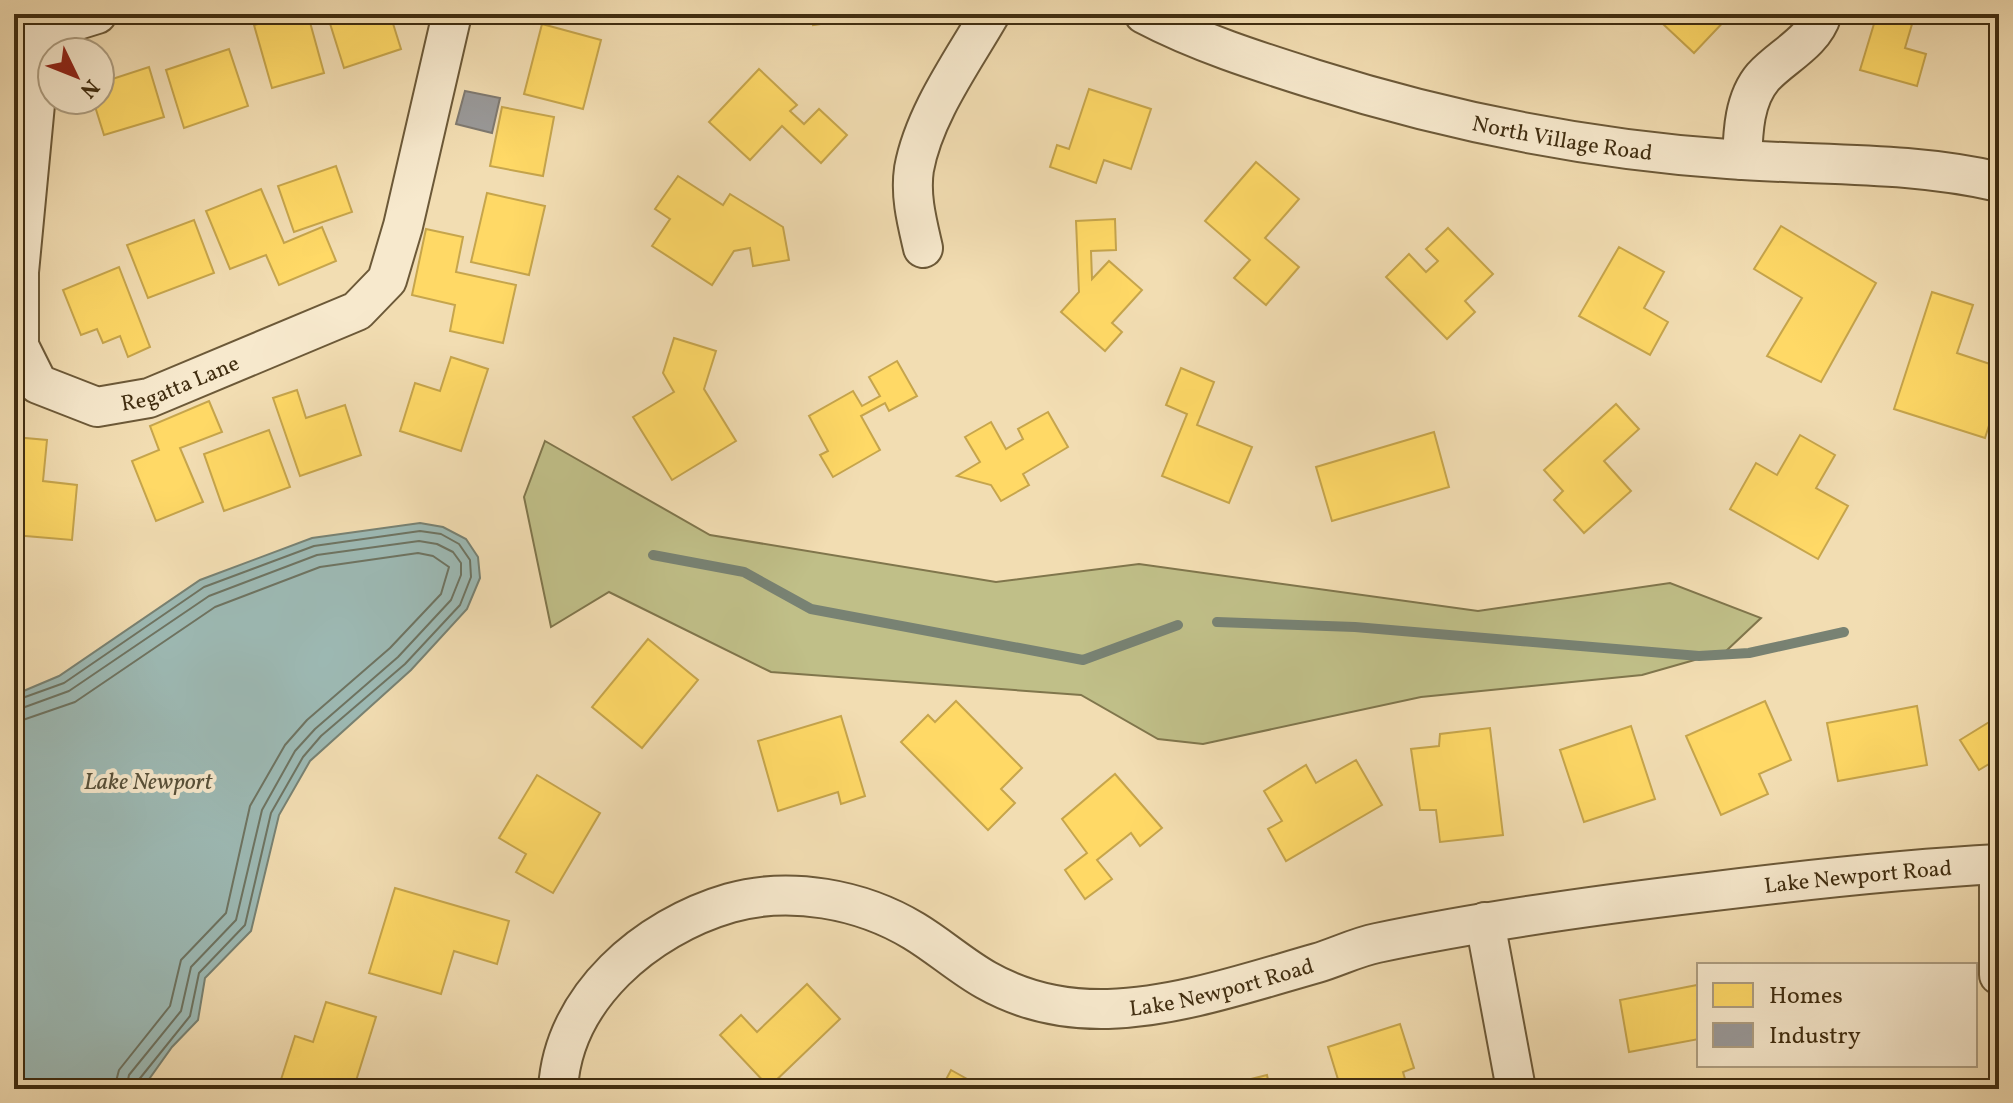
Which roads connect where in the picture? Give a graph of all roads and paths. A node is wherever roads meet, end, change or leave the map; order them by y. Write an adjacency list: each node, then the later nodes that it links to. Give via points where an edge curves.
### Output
1 (97, 14): 6 (street, Regatta Lane)
2 (452, 14): 6 (street, Regatta Lane, via 387,280 357,311 149,398 97,407 38,384 19,346 19,272)
3 (990, 14): 9 (street, via 923,139 914,170 913,203)
4 (1144, 14): 7 (street, North Village Road, via 1268,65 1434,114 1616,150)
5 (1822, 14): 7 (street, via 1805,40 1762,78 1749,99)
6 (39, 23)
7 (1742, 160): 8 (street, North Village Road, via 1898,165)
8 (1999, 182)
9 (923, 248)
10 (1999, 864): 12 (street, Lake Newport Road, via 1888,870)
11 (1999, 882): 13 (street)
12 (1485, 922): 14 (street, Lake Newport Road, via 1371,944 1158,1004 1070,1008 986,981 916,932 851,904 806,896 763,897 730,903 673,926 636,950 581,1013 567,1041); 15 (street)
13 (1999, 975)
14 (558, 1089)
15 (1516, 1089)

